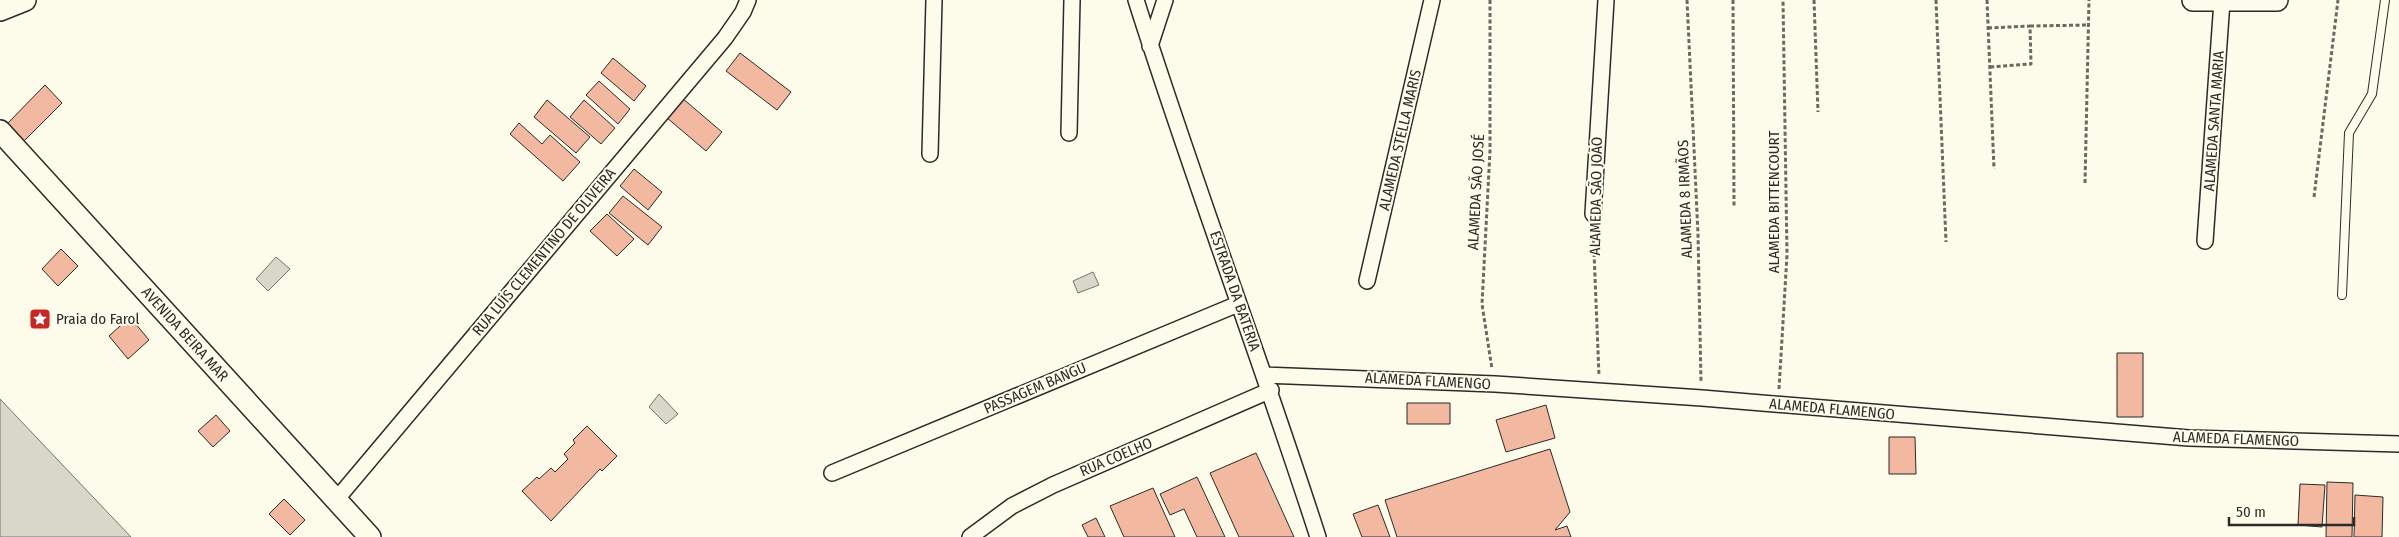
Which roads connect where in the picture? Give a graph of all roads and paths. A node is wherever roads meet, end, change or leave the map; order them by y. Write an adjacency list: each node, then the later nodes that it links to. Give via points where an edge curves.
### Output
1 (25, 0): 22 (main road)
2 (748, 0): 50 (street, RUA LUÍS CLEMENTINO DE OLIVEIRA, via 725,38)
3 (934, 0): 31 (street)
4 (1072, 0): 30 (street)
5 (1136, 0): 26 (street, ESTRADA DA BATERIA)
6 (1166, 0): 26 (street)
7 (1432, 0): 39 (street, ALAMEDA STELLA MARIS)
8 (1490, 0): 43 (path, ALAMEDA SÃO JOSÉ, via 1490,150 1482,304)
9 (1606, 0): 36 (street, ALAMEDA SÃO JOÃO)
10 (1687, 0): 46 (path, ALAMEDA 8 IRMÃOS)
11 (1734, 0): 35 (path)
12 (1783, 0): 47 (path, ALAMEDA BITTENCOURT, via 1787,255)
13 (1814, 0): 28 (path)
14 (1936, 0): 38 (path)
15 (1987, 0): 25 (path)
16 (2089, 0): 23 (path)
17 (2193, 0): 21 (main road)
18 (2277, 0): 21 (main road)
19 (2338, 0): 34 (path)
20 (2385, 0): 40 (lane, via 2372,94 2349,133)
21 (2222, 1): 37 (street, ALAMEDA SANTA MARIA)
22 (0, 10)
23 (2089, 25): 24 (path); 33 (path)
24 (2030, 26): 25 (path); 27 (path, via 2030,64)
25 (1988, 28): 27 (path)
26 (1150, 46): 41 (street, ESTRADA DA BATERIA)
27 (1990, 67): 32 (path)
28 (1818, 112)
29 (0, 131): 50 (main road, AVENIDA BEIRA MAR)
30 (1070, 133)
31 (930, 154)
32 (1994, 169)
33 (2085, 183)
34 (2314, 197)
35 (1734, 206)
36 (1593, 214): 45 (path, ALAMEDA SÃO JOÃO)
37 (2205, 241)
38 (1946, 242)
39 (1367, 281)
40 (2342, 295)
41 (1238, 304): 42 (street, ESTRADA DA BATERIA); 49 (street, PASSAGEM BANGU)
42 (1264, 375): 43 (street, ALAMEDA FLAMENGO); 44 (street, ESTRADA DA BATERIA)
43 (1494, 384): 45 (street, ALAMEDA FLAMENGO)
44 (1270, 390): 52 (street, RUA COELHO, via 1053,484 1012,506); 53 (street, ESTRADA DA BATERIA)
45 (1600, 391): 46 (street, ALAMEDA FLAMENGO)
46 (1702, 398): 47 (street, ALAMEDA FLAMENGO)
47 (1778, 404): 48 (street, ALAMEDA FLAMENGO, via 2189,438)
48 (2399, 444)
49 (832, 473)
50 (336, 500): 51 (main road, AVENIDA BEIRA MAR)
51 (370, 537)
52 (970, 537)
53 (1318, 537)

